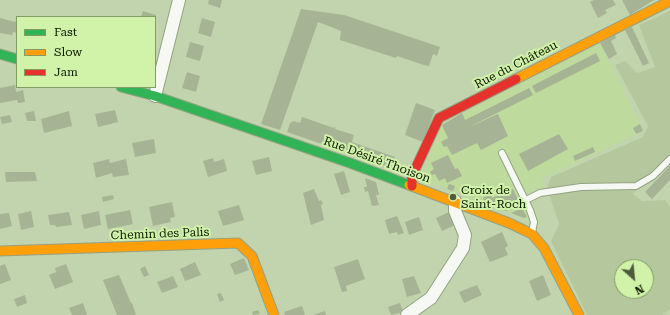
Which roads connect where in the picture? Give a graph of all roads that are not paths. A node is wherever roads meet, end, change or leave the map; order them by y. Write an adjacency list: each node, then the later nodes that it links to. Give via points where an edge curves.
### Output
1 (179, 0): 6 (street)
2 (670, 1): 9 (street, Rue du Château, via 439,118 412,176)
3 (0, 54): 4 (street)
4 (16, 59)
5 (125, 88): 6 (street, Rue Désiré Thoison)
6 (155, 96): 9 (street, Rue Désiré Thoison)
7 (502, 153): 10 (lane)
8 (670, 159): 10 (lane, via 653,176 636,186 580,187 540,193)
9 (412, 186): 11 (street, Rue Désiré Thoison)
10 (526, 200): 12 (lane, via 534,222)
11 (455, 201): 12 (street, Rue Désiré Thoison); 15 (street, via 455,211 464,235 463,248 431,298)
12 (532, 234): 16 (street, Rue Désiré Thoison, via 544,248)
13 (0, 251): 14 (street, Chemin des Palis, via 238,243 252,256)
14 (274, 315)
15 (407, 315)
16 (579, 315)

